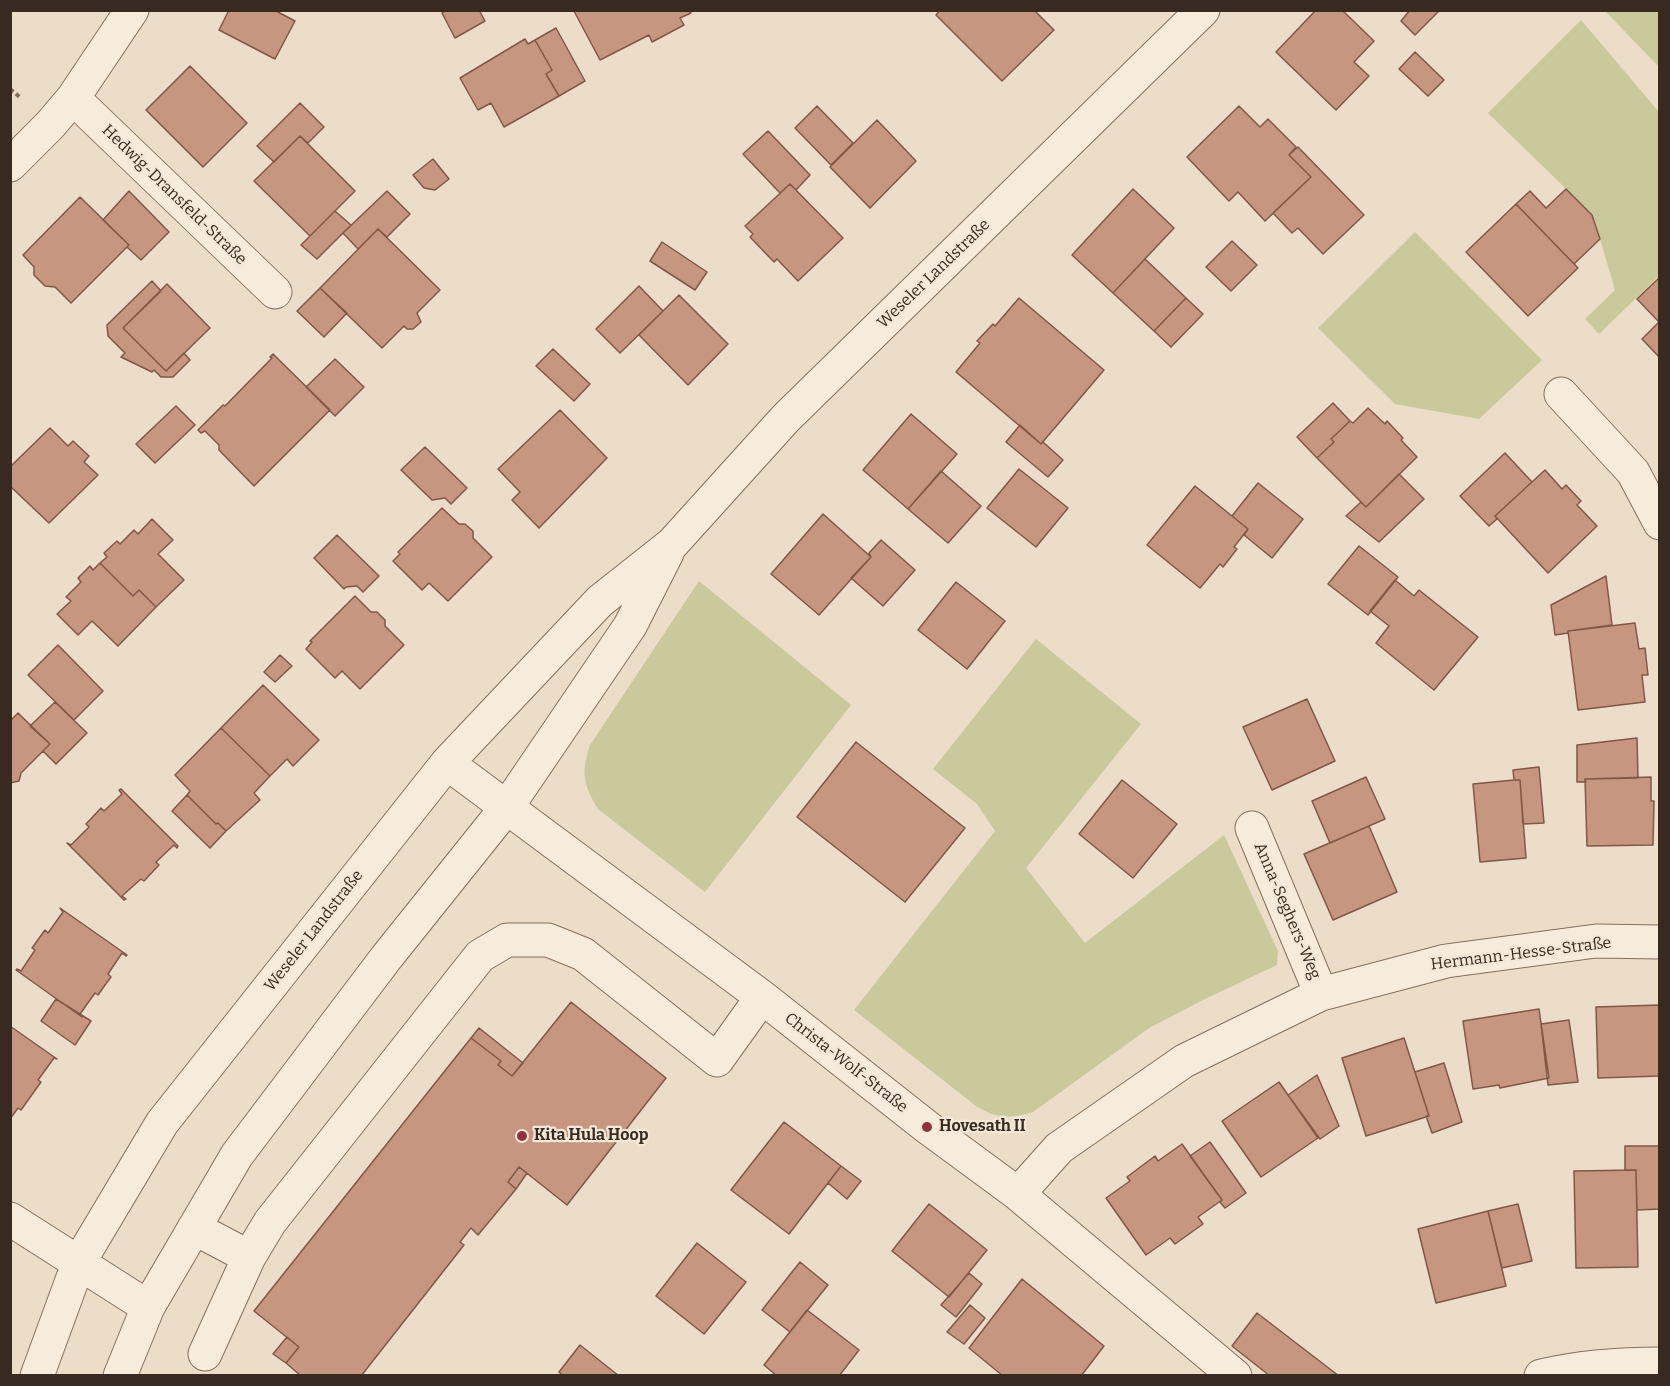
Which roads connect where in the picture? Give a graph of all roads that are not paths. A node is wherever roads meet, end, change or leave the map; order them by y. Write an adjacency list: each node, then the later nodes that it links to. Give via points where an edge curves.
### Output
1 (132, 10): 3 (street)
2 (1203, 10): 8 (street, Weseler Landstraße, via 786,418)
3 (73, 98): 4 (street); 5 (street, Hedwig-Dransfeld-Straße)
4 (10, 165)
5 (274, 292)
6 (1561, 394): 7 (street, via 1633,472)
7 (1659, 523)
8 (672, 544): 9 (street, Weseler Landstraße, via 600,601); 10 (street, Weseler Landstraße, via 630,626)
9 (447, 764): 10 (street, Christa-Wolf-Straße); 19 (street, Weseler Landstraße, via 162,1123)
10 (507, 807): 14 (street, Christa-Wolf-Straße); 17 (street, Weseler Landstraße, via 386,958 237,1155)
11 (1252, 828): 13 (street, Anna-Seghers-Weg)
12 (1659, 942): 13 (street, Hermann-Hesse-Straße, via 1596,941 1446,961)
13 (1321, 994): 15 (street, Hermann-Hesse-Straße, via 1184,1061 1059,1148)
14 (762, 997): 15 (street, Christa-Wolf-Straße); 18 (street, via 717,1060 583,954 548,940 507,940 480,956 270,1222)
15 (1018, 1194): 25 (street, Christa-Wolf-Straße)
16 (10, 1219): 19 (street)
17 (194, 1228): 18 (street); 20 (street, Weseler Landstraße)
18 (249, 1257): 21 (street)
19 (78, 1264): 20 (street); 23 (street, Weseler Landstraße)
20 (148, 1307): 24 (street, Weseler Landstraße)
21 (205, 1354)
22 (1659, 1364): 26 (street, via 1566,1370)
23 (37, 1376)
24 (120, 1376)
25 (1235, 1376)
26 (1541, 1376)

